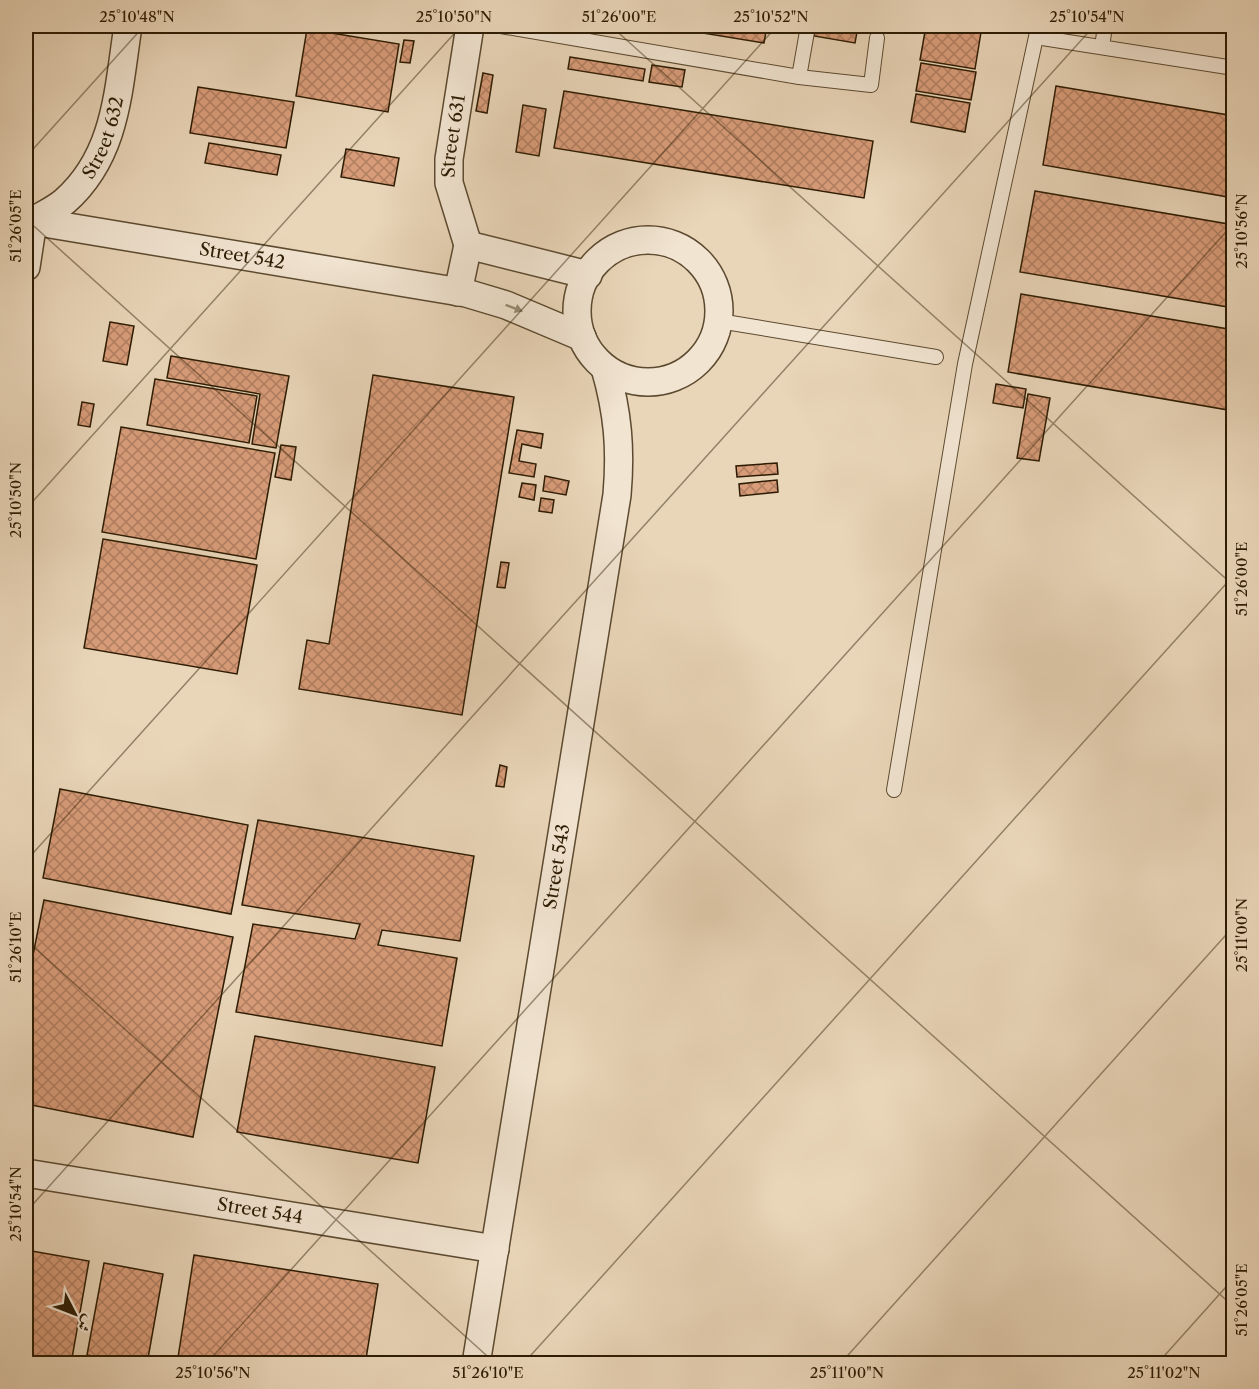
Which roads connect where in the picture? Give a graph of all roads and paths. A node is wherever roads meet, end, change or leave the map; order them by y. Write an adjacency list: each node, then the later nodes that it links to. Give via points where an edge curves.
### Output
1 (128, 26): 11 (street, Street 632, via 106,145 88,176 64,202)
2 (470, 26): 12 (street, Street 631, via 449,159 449,183)
3 (501, 26): 10 (lane)
4 (808, 26): 10 (lane)
5 (1105, 26): 8 (lane)
6 (1037, 31): 8 (lane); 20 (lane, via 965,364)
7 (877, 38): 10 (lane, via 871,85)
8 (1102, 47): 9 (lane)
9 (1233, 68)
10 (799, 77)
11 (29, 221): 13 (street); 15 (street, Street 542)
12 (468, 245): 14 (street); 15 (street)
13 (26, 267)
14 (588, 275): 16 (street, via 608,253 626,244 646,240 667,242 686,251 713,281); 17 (street, via 577,313)
15 (458, 292): 17 (street, Street 542, one-way to 17, via 506,305)
16 (719, 321): 18 (lane); 19 (street, via 701,359 685,372 665,380 644,382)
17 (582, 337): 19 (street)
18 (936, 357)
19 (605, 368): 22 (street, Street 543, via 619,431 617,495)
20 (894, 790)
21 (26, 1173): 22 (street, Street 544)
22 (495, 1249): 23 (street, Street 543)
23 (476, 1364)

